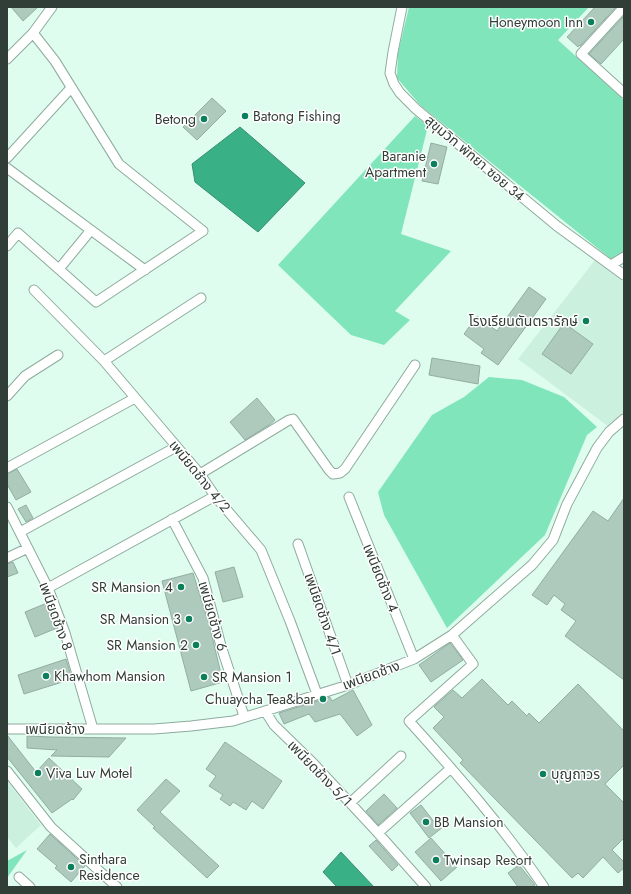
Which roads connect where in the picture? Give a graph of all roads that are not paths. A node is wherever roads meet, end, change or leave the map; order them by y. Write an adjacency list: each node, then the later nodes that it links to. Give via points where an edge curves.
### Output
1 (52, 7): 4 (street)
2 (402, 7): 13 (street, สุขุมวิท พัทยา ซอย 34, via 390,73 400,93 557,226)
3 (624, 7): 7 (street, via 581,54)
4 (33, 33): 5 (street); 6 (street, via 55,61)
5 (7, 60)
6 (71, 88): 8 (street); 15 (street, via 119,164 203,231)
7 (623, 90)
8 (7, 158)
9 (7, 168): 10 (street)
10 (91, 230): 14 (street); 15 (street)
11 (7, 246): 14 (street, via 18,233)
12 (624, 257): 13 (street)
13 (612, 265): 16 (street, สุขุมวิท พัทยา ซอย 34)
14 (59, 269): 15 (street, via 96,302)
15 (145, 270)
16 (624, 275)
17 (34, 290): 20 (street, เพนียดช้าง 4/2)
18 (201, 298): 20 (street)
19 (58, 356): 22 (street, via 25,376)
20 (104, 361): 23 (street, เพนียดช้าง 4/2)
21 (415, 365): 27 (street, via 340,473 333,474 329,470 293,419)
22 (7, 396)
23 (135, 398): 25 (street, เพนียดช้าง 4/2); 26 (street)
24 (624, 419): 37 (street, เพนียดช้าง, via 609,432 593,454 567,504 553,540 532,565)
25 (176, 447): 27 (street, เพนียดช้าง 4/2); 32 (street)
26 (7, 468)
27 (200, 474): 28 (street, เพนียดช้าง 4/2)
28 (215, 496): 31 (street); 40 (street, เพนียดช้าง 4/2, via 261,550)
29 (349, 497): 38 (street, เพนียดช้าง 4)
30 (7, 507): 32 (street, เพนียดช้าง 8)
31 (172, 519): 36 (street); 42 (street, เพนียดช้าง 6, via 204,578 221,646)
32 (20, 532): 34 (street, เพนียดช้าง 8)
33 (298, 544): 39 (street, เพนียดช้าง 4/1)
34 (28, 548): 35 (street); 36 (street, เพนียดช้าง 8)
35 (7, 558)
36 (48, 588): 44 (street, เพนียดช้าง 8, via 65,633)
37 (452, 635): 38 (street, เพนียดช้าง); 46 (street, via 473,664 409,721)
38 (414, 659): 39 (street, เพนียดช้าง)
39 (348, 685): 40 (street, เพนียดช้าง)
40 (317, 694): 41 (street, เพนียดช้าง)
41 (265, 711): 42 (street, เพนียดช้าง); 48 (street, เพนียดช้าง 5/1, via 274,725 314,763)
42 (244, 716): 44 (street, เพนียดช้าง, via 233,721 191,726)
43 (7, 729): 44 (street, เพนียดช้าง)
44 (93, 729)
45 (401, 756): 48 (street)
46 (451, 768): 49 (street); 54 (street, via 524,857)
47 (7, 771): 52 (street, via 51,827)
48 (350, 803): 49 (street, เพนียดช้าง 5/1)
49 (378, 833): 53 (street, เพนียดช้าง 5/1)
50 (19, 877): 51 (street)
51 (30, 887)
52 (117, 887)
53 (426, 887)
54 (544, 887)

